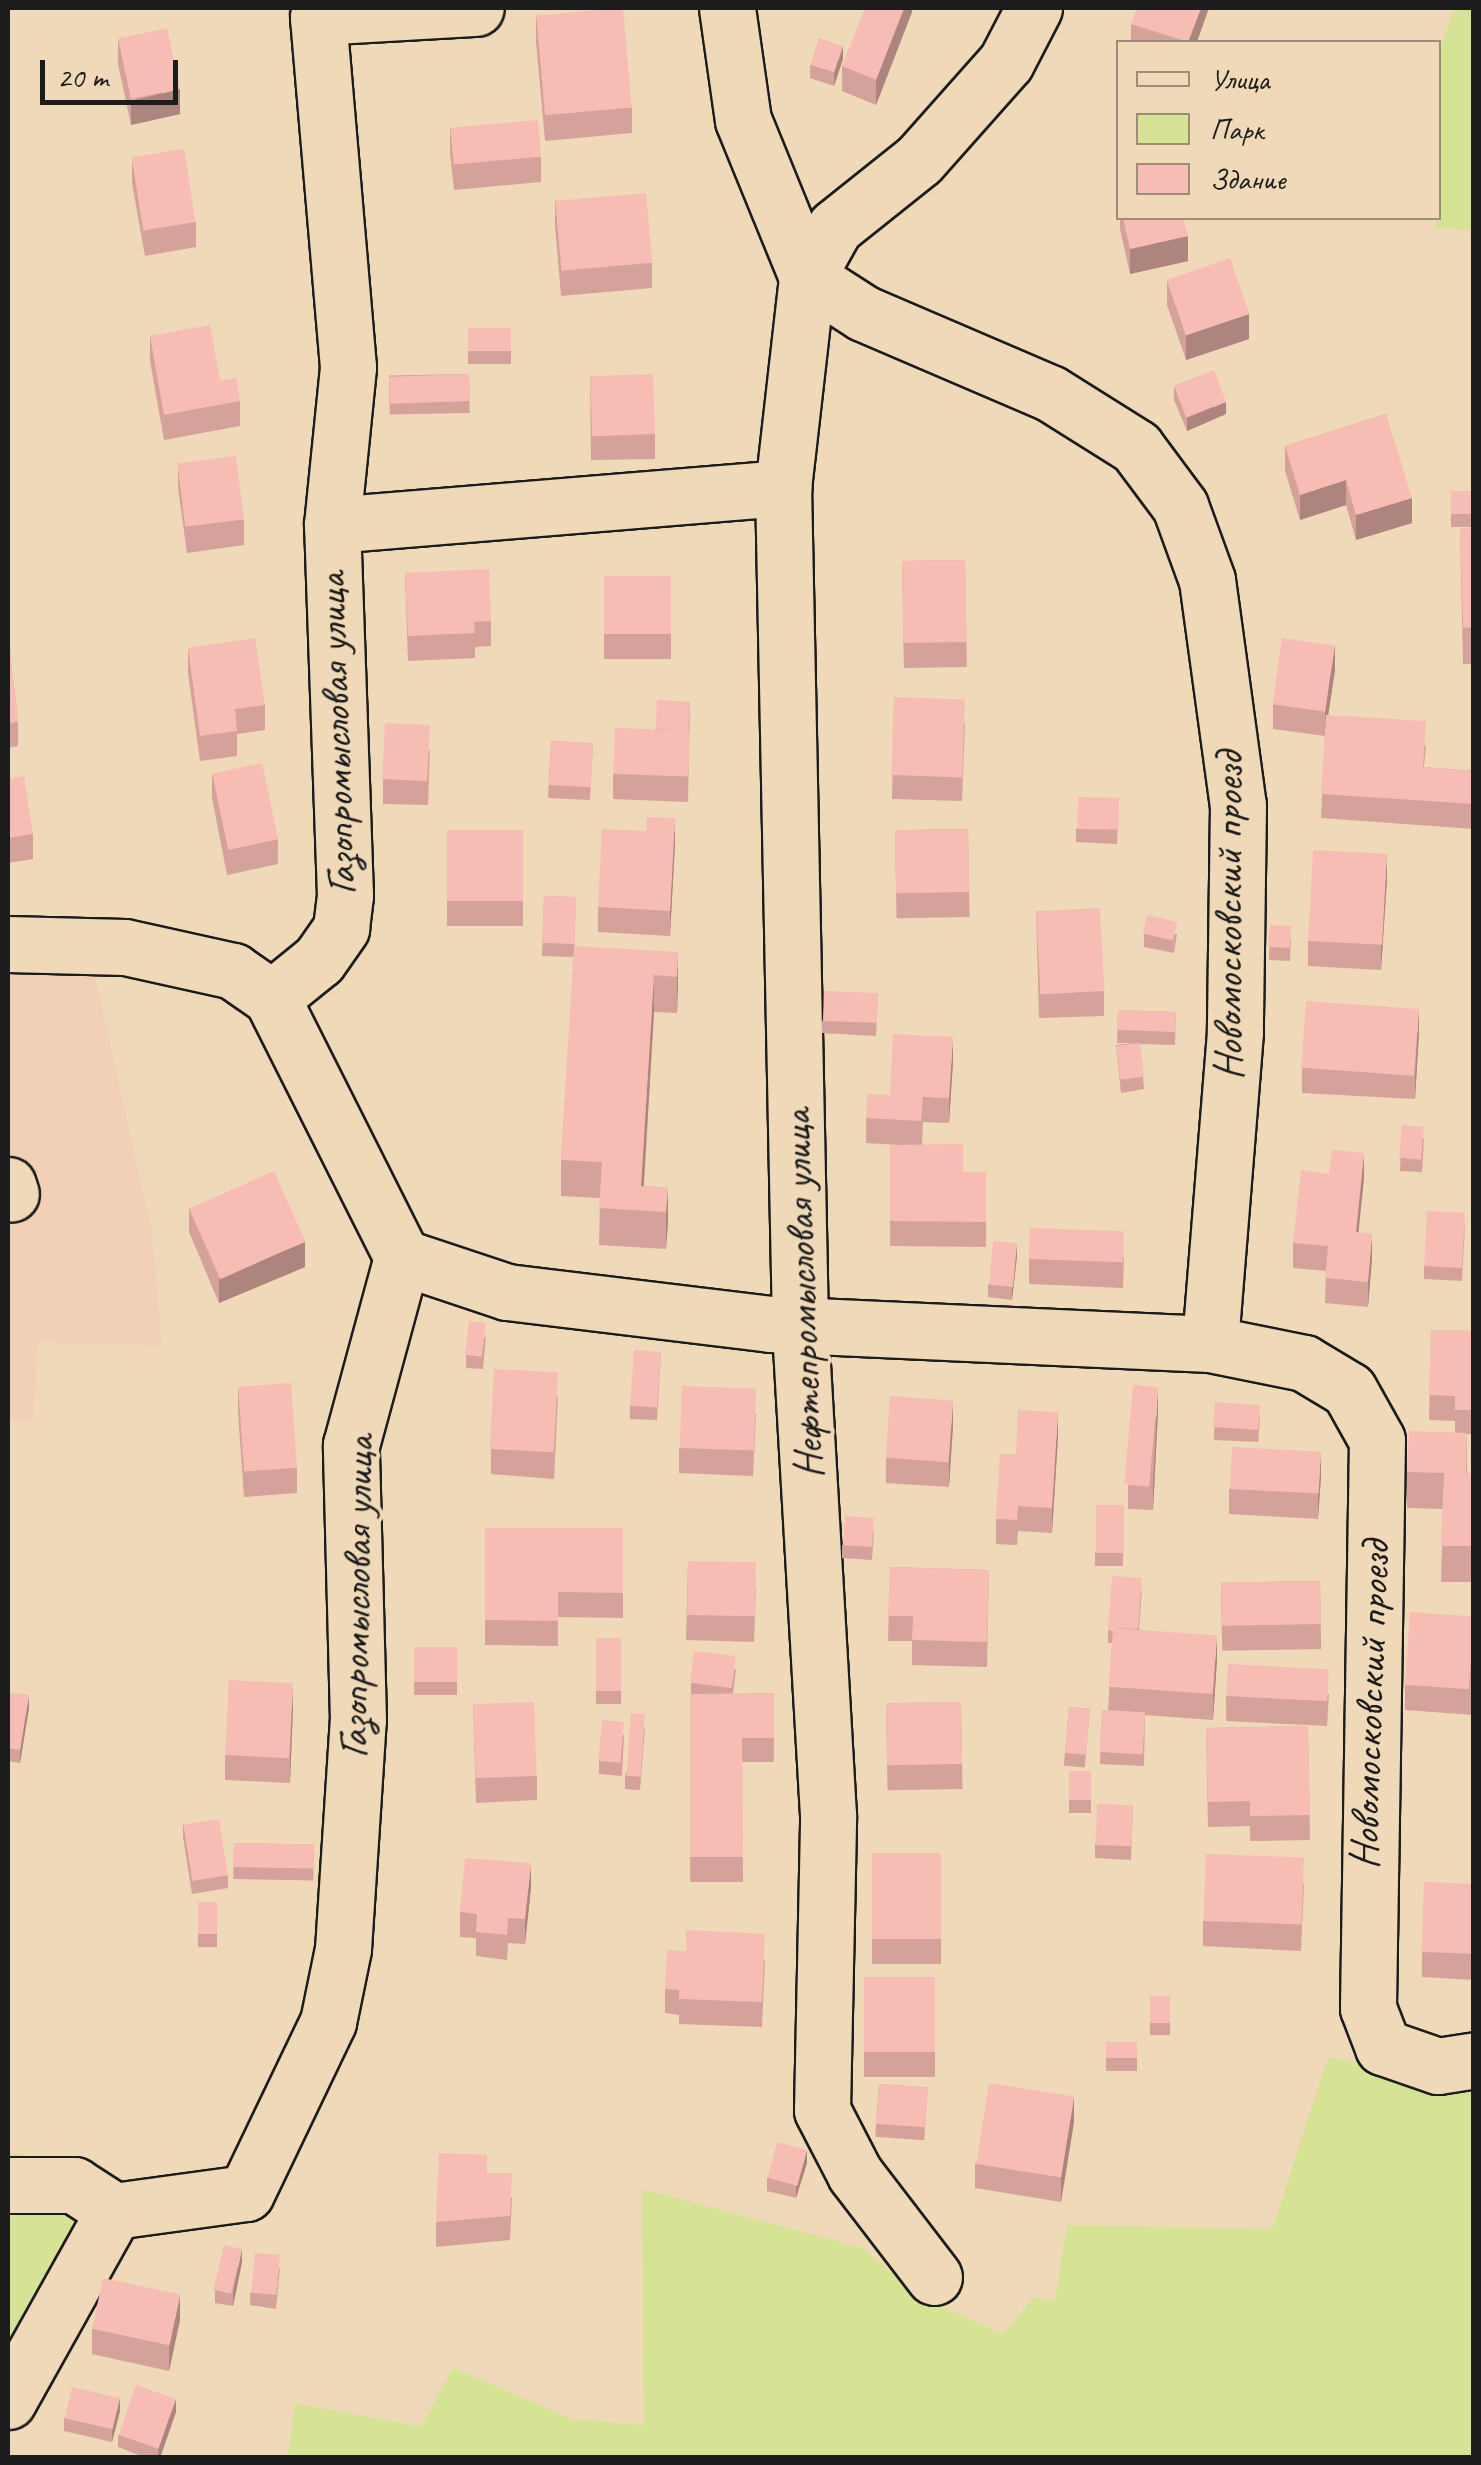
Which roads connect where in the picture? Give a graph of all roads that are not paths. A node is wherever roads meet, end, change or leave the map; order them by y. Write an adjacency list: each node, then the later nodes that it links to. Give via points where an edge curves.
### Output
1 (476, 8): 4 (street)
2 (727, 8): 5 (street, via 743,120)
3 (1034, 8): 5 (street, via 1006,62 919,160 835,228)
4 (310, 12): 7 (street, Газопромысловая улица, via 348,367)
5 (808, 277): 6 (street, Нефтепромысловая улица); 12 (street, Новомосковский проезд, via 864,313 1050,393 1136,447 1180,506 1207,580 1238,805 1235,1032)
6 (783, 488): 7 (street); 11 (street, Нефтепромысловая улица)
7 (332, 525): 9 (street, Газопромысловая улица, via 341,928)
8 (8, 944): 9 (street, via 125,947 233,971)
9 (272, 998): 10 (street)
10 (402, 1257): 11 (street, via 507,1292); 15 (street, Газопромысловая улица, via 351,1445 358,1720 343,1949 328,2022 246,2193)
11 (800, 1325): 12 (street); 16 (street, Нефтепромысловая улица, via 828,1815 822,2110 856,2174)
12 (1210, 1344): 13 (street, Новомосковский проезд, via 1304,1363 1350,1390 1377,1440 1362,1963 1382,2047 1438,2066)
13 (1474, 2060)
14 (8, 2185): 15 (street, via 74,2185)
15 (114, 2211): 17 (street)
16 (934, 2277)
17 (8, 2401)

